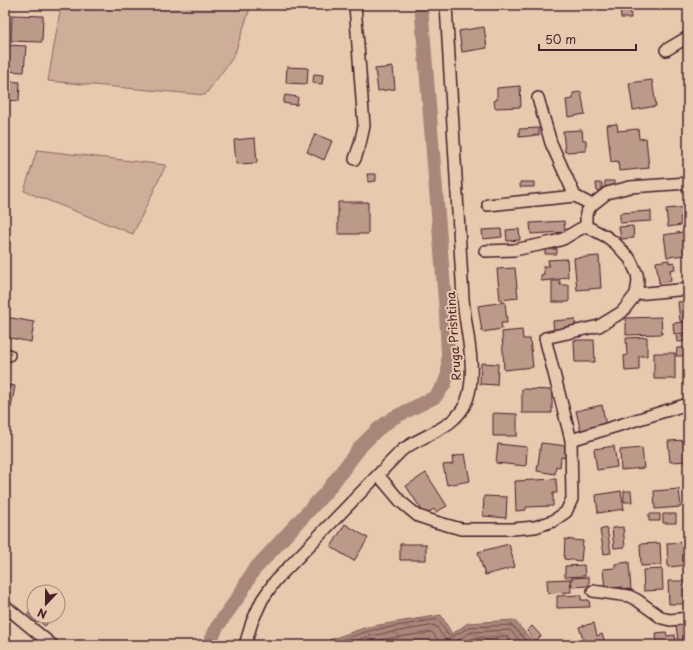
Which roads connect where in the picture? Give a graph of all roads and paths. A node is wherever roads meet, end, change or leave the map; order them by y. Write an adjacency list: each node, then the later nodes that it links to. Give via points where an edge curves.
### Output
1 (355, 5): 6 (street, via 364,126)
2 (446, 5): 17 (street, Rruga Prishtina, via 463,299 472,368 471,385 460,414 446,426 402,450)
3 (688, 37): 4 (street)
4 (666, 50)
5 (538, 98): 8 (street, via 551,143)
6 (355, 159)
7 (688, 183): 10 (street, via 617,190 607,193)
8 (575, 196): 9 (street); 10 (street)
9 (488, 205)
10 (592, 205): 11 (street, via 586,214)
11 (586, 226): 12 (street, via 553,242 521,249); 14 (street, via 607,237 630,259 637,274)
12 (485, 251)
13 (688, 289): 14 (street)
14 (636, 294): 16 (street, via 622,312 599,326 545,338)
15 (688, 404): 16 (street)
16 (571, 440): 17 (street, via 572,499 566,512 553,521 535,527 461,529 436,522 418,516)
17 (379, 476): 22 (street, Rruga Prishtina, via 275,581 262,600)
18 (593, 591): 20 (street, via 629,596 662,618)
19 (5, 606): 21 (street)
20 (688, 618)
21 (52, 645)
22 (245, 645)

